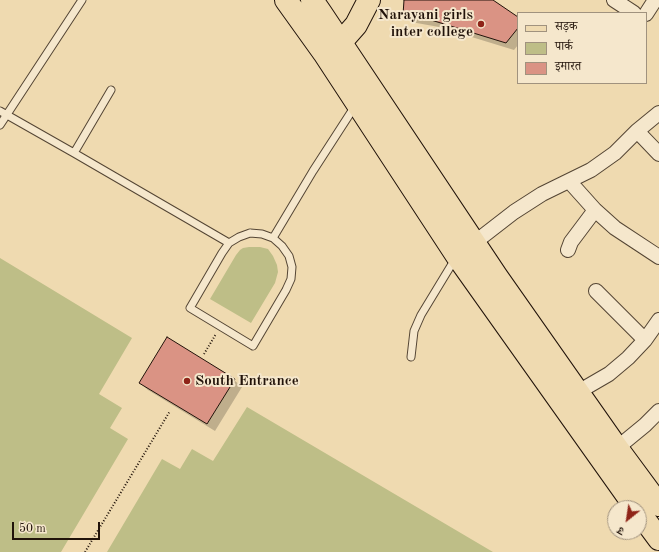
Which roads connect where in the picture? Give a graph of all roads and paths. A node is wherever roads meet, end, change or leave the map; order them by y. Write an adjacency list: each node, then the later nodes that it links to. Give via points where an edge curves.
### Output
1 (82, 0): 12 (lane)
2 (286, 0): 9 (main road)
3 (312, 0): 9 (main road)
4 (368, 0): 9 (main road, via 356,25)
5 (614, 0): 7 (street)
6 (655, 0): 8 (street)
7 (632, 12)
8 (647, 12)
9 (333, 47): 11 (main road); 22 (main road)
10 (111, 90): 16 (lane)
11 (357, 103): 20 (lane); 22 (main road)
12 (3, 113): 14 (lane); 16 (lane)
13 (659, 113): 15 (street)
14 (0, 125)
15 (637, 131): 17 (street); 18 (street, via 615,153 591,170)
16 (74, 153): 21 (lane)
17 (659, 154)
18 (569, 181): 19 (street); 22 (street, via 514,212)
19 (595, 210): 23 (street); 24 (street, via 615,228)
20 (273, 238): 21 (lane, via 262,234 250,234); 27 (lane, via 289,256 292,267 291,279 286,290 253,346)
21 (229, 243): 27 (lane, via 190,308)
22 (466, 249): 30 (lane, via 421,315 414,331); 31 (main road); 35 (main road)
23 (568, 250)
24 (659, 257)
25 (596, 291): 28 (street)
26 (659, 320): 28 (street)
27 (221, 327): 29 (path)
28 (645, 340): 31 (street, via 609,374)
29 (204, 354)
30 (411, 357)
31 (578, 392): 34 (main road)
32 (170, 411): 39 (path)
33 (659, 411): 34 (street)
34 (617, 448): 36 (main road)
35 (631, 500)
36 (659, 505)
37 (647, 523): 38 (main road)
38 (659, 539)
39 (85, 552)

